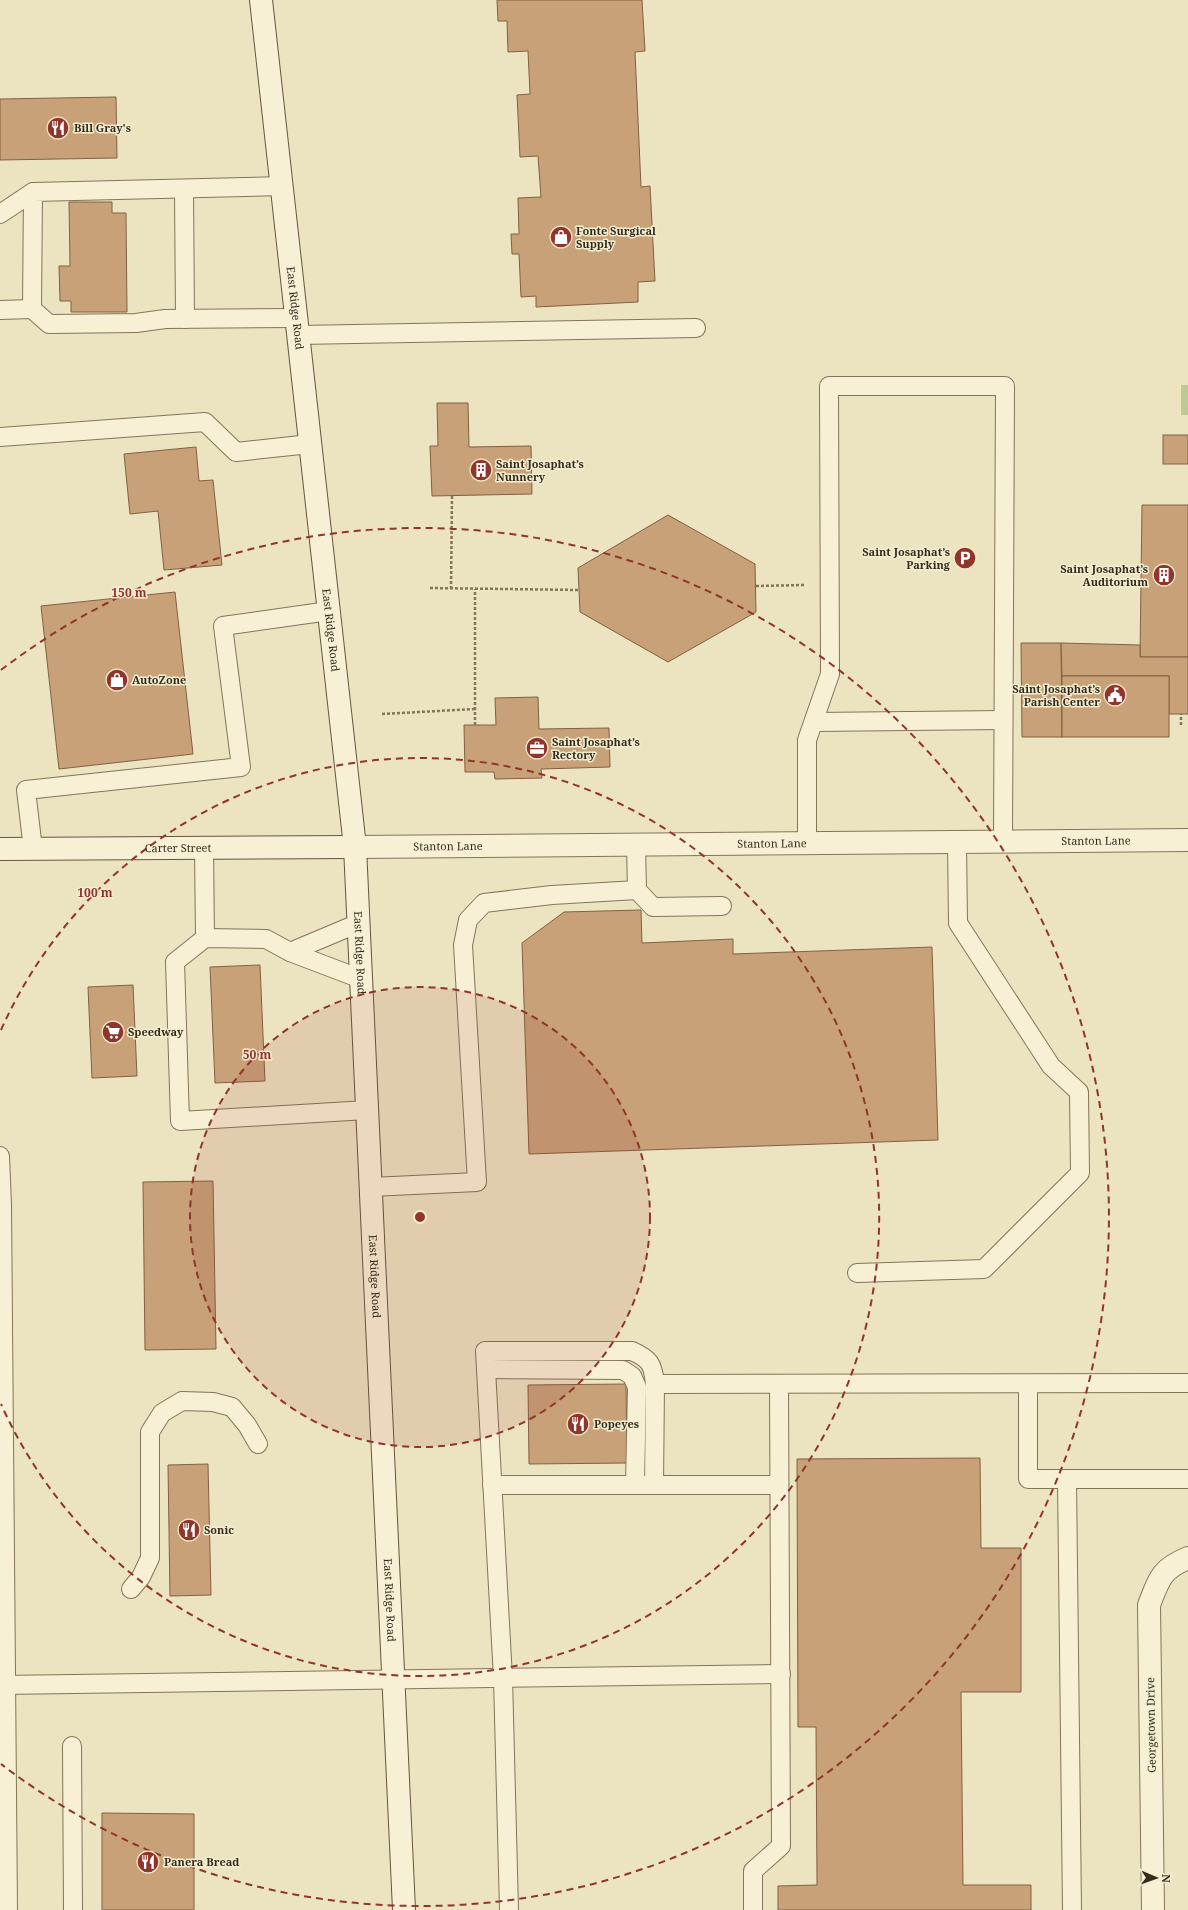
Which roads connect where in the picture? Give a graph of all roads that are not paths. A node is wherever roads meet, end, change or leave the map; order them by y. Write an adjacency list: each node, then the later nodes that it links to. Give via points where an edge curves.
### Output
1 (261, 0): 2 (main road, East Ridge Road)
2 (283, 186): 3 (lane); 9 (main road, East Ridge Road)
3 (184, 189): 4 (lane); 8 (lane)
4 (34, 192): 5 (lane); 6 (lane)
5 (0, 214)
6 (32, 309): 7 (lane); 8 (lane, via 49,324 136,323)
7 (0, 310)
8 (185, 319): 9 (lane)
9 (297, 327): 10 (lane); 12 (main road, East Ridge Road)
10 (696, 328)
11 (0, 437): 12 (lane, via 205,422 236,452)
12 (310, 444): 13 (main road, East Ridge Road)
13 (329, 611): 21 (main road, East Ridge Road); 24 (lane, via 224,626 241,767 26,790)
14 (1004, 720): 15 (lane); 15 (lane, via 1006,386 829,386 830,674); 18 (lane)
15 (814, 722): 19 (lane, via 807,740)
16 (1188, 840): 18 (main road, Stanton Lane)
17 (957, 842): 18 (main road, Stanton Lane); 19 (main road, Stanton Lane); 35 (lane, via 958,923 1051,1066 1079,1092 1080,1173 984,1269)
18 (1003, 842)
19 (807, 843): 20 (main road, Stanton Lane)
20 (636, 845): 21 (main road, Stanton Lane); 25 (lane)
21 (355, 847): 22 (main road, Carter Street); 27 (main road, East Ridge Road)
22 (204, 848): 24 (main road, Carter Street); 28 (lane)
23 (0, 849): 24 (main road, Carter Street)
24 (33, 849)
25 (637, 890): 26 (lane, via 652,907); 33 (lane, via 552,895 484,903 468,920 463,944 477,1182)
26 (722, 906)
27 (358, 922): 29 (lane); 30 (main road, East Ridge Road)
28 (205, 938): 29 (lane, via 266,940); 31 (lane, via 175,962 180,1120)
29 (290, 952): 30 (lane)
30 (361, 979): 31 (main road, East Ridge Road)
31 (367, 1110): 33 (main road, East Ridge Road)
32 (0, 1156): 34 (lane)
33 (371, 1186): 52 (main road, East Ridge Road)
34 (1, 1205): 53 (lane)
35 (857, 1273)
36 (486, 1369): 38 (lane, via 485,1351 632,1351 645,1357 653,1368); 45 (lane); 46 (lane, via 623,1370 632,1376 637,1387)
37 (1188, 1383): 40 (lane)
38 (655, 1384): 39 (lane); 47 (lane)
39 (779, 1384): 40 (lane); 44 (lane)
40 (1028, 1384): 42 (lane, via 1028,1479)
41 (258, 1444): 49 (lane, via 247,1424 232,1407 213,1402 182,1401 162,1413 150,1432 150,1558 141,1577)
42 (1067, 1479): 43 (lane); 60 (lane)
43 (1188, 1479)
44 (779, 1484): 47 (lane); 50 (lane)
45 (492, 1485): 46 (lane); 51 (lane)
46 (635, 1485): 47 (lane)
47 (654, 1485)
48 (1188, 1558): 61 (main road, Georgetown Drive, via 1172,1565 1158,1580 1149,1605)
49 (131, 1589)
50 (781, 1674): 51 (lane); 59 (lane, via 781,1846 752,1871)
51 (503, 1678): 52 (lane); 58 (lane)
52 (393, 1680): 53 (lane); 57 (main road, East Ridge Road)
53 (3, 1685): 55 (lane)
54 (72, 1746): 56 (lane)
55 (8, 1910)
56 (73, 1910)
57 (404, 1910)
58 (509, 1910)
59 (753, 1910)
60 (1072, 1910)
61 (1153, 1910)

